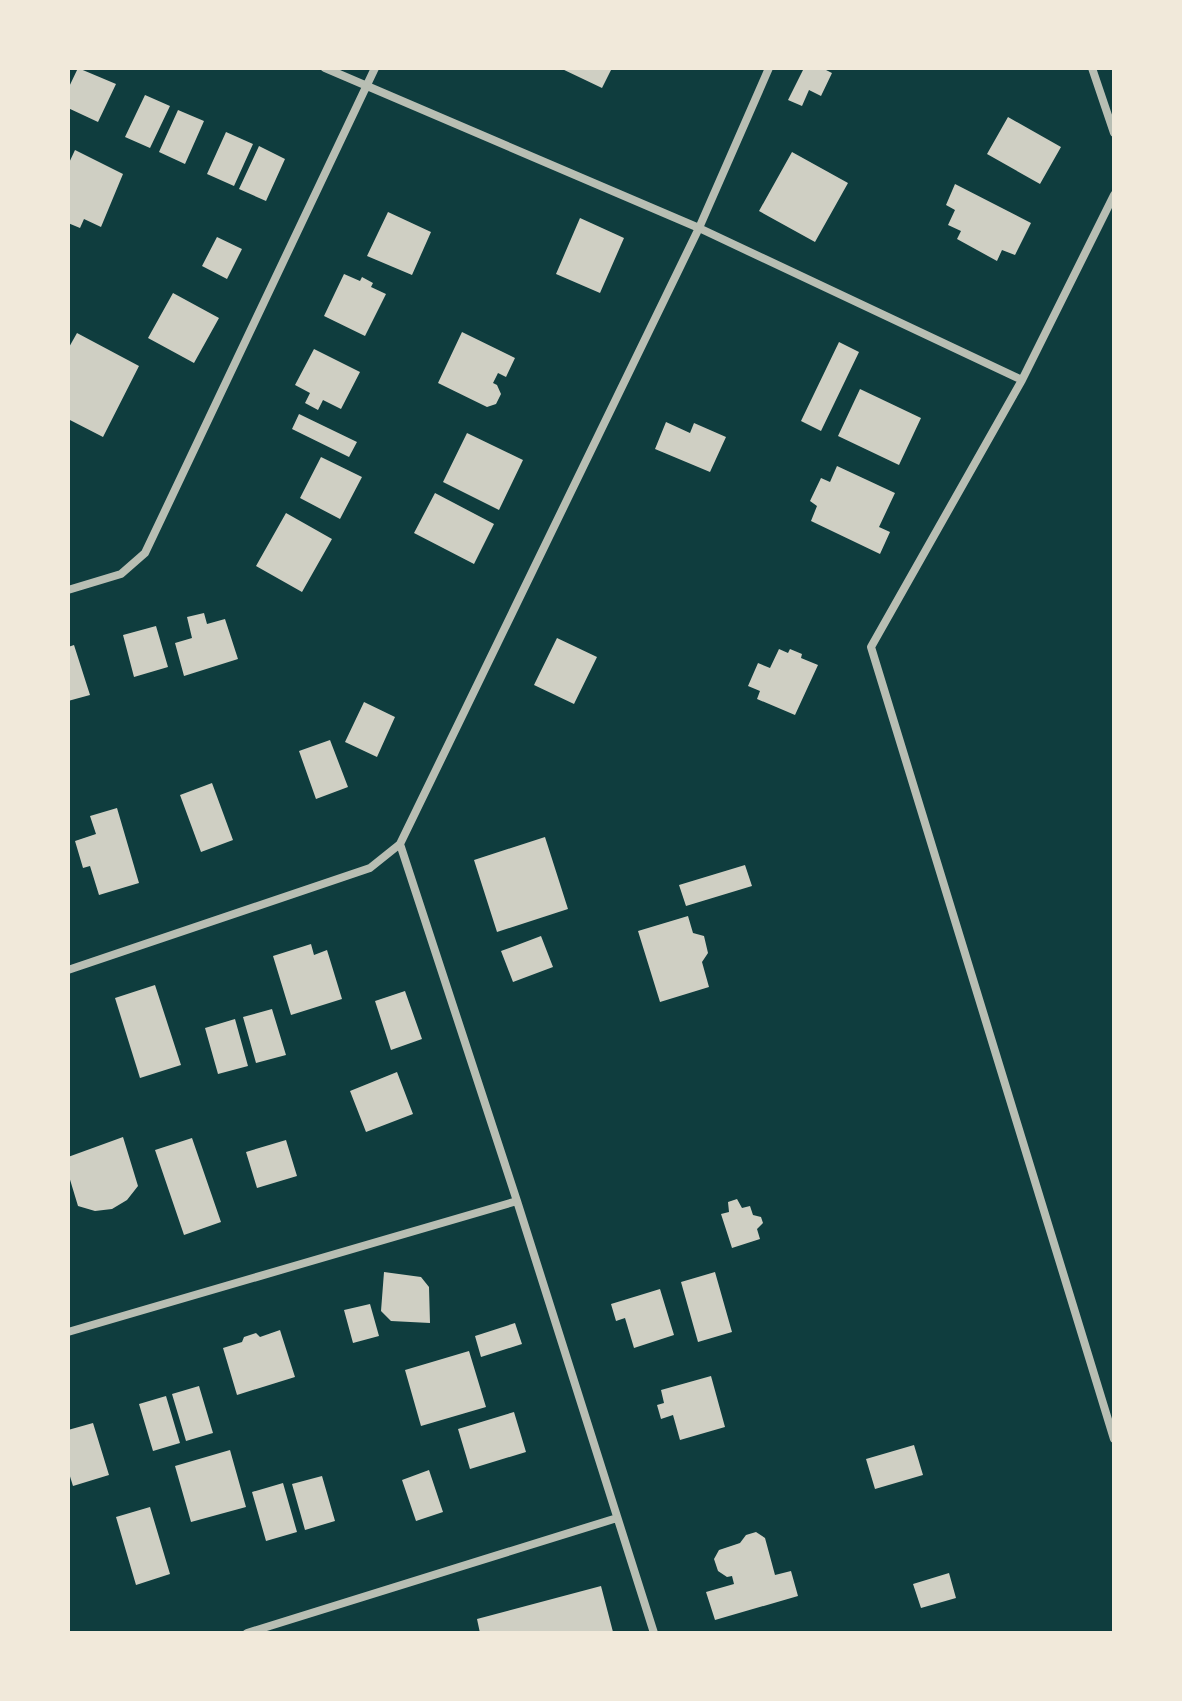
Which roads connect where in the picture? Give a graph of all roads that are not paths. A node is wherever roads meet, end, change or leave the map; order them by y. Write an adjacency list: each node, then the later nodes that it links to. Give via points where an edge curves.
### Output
1 (325, 68): 5 (street)
2 (375, 68): 5 (street)
3 (769, 68): 8 (street)
4 (1092, 68): 6 (street)
5 (366, 87): 8 (street); 10 (street, via 145,553 121,574)
6 (1114, 133)
7 (1114, 195): 9 (street)
8 (699, 228): 9 (street); 11 (street)
9 (1022, 380): 15 (street, via 871,647)
10 (68, 590)
11 (400, 844): 12 (street, via 370,868); 13 (street)
12 (68, 970)
13 (517, 1201): 14 (street); 16 (street)
14 (68, 1332)
15 (1114, 1439)
16 (617, 1518): 17 (street); 18 (street)
17 (247, 1633)
18 (654, 1633)

